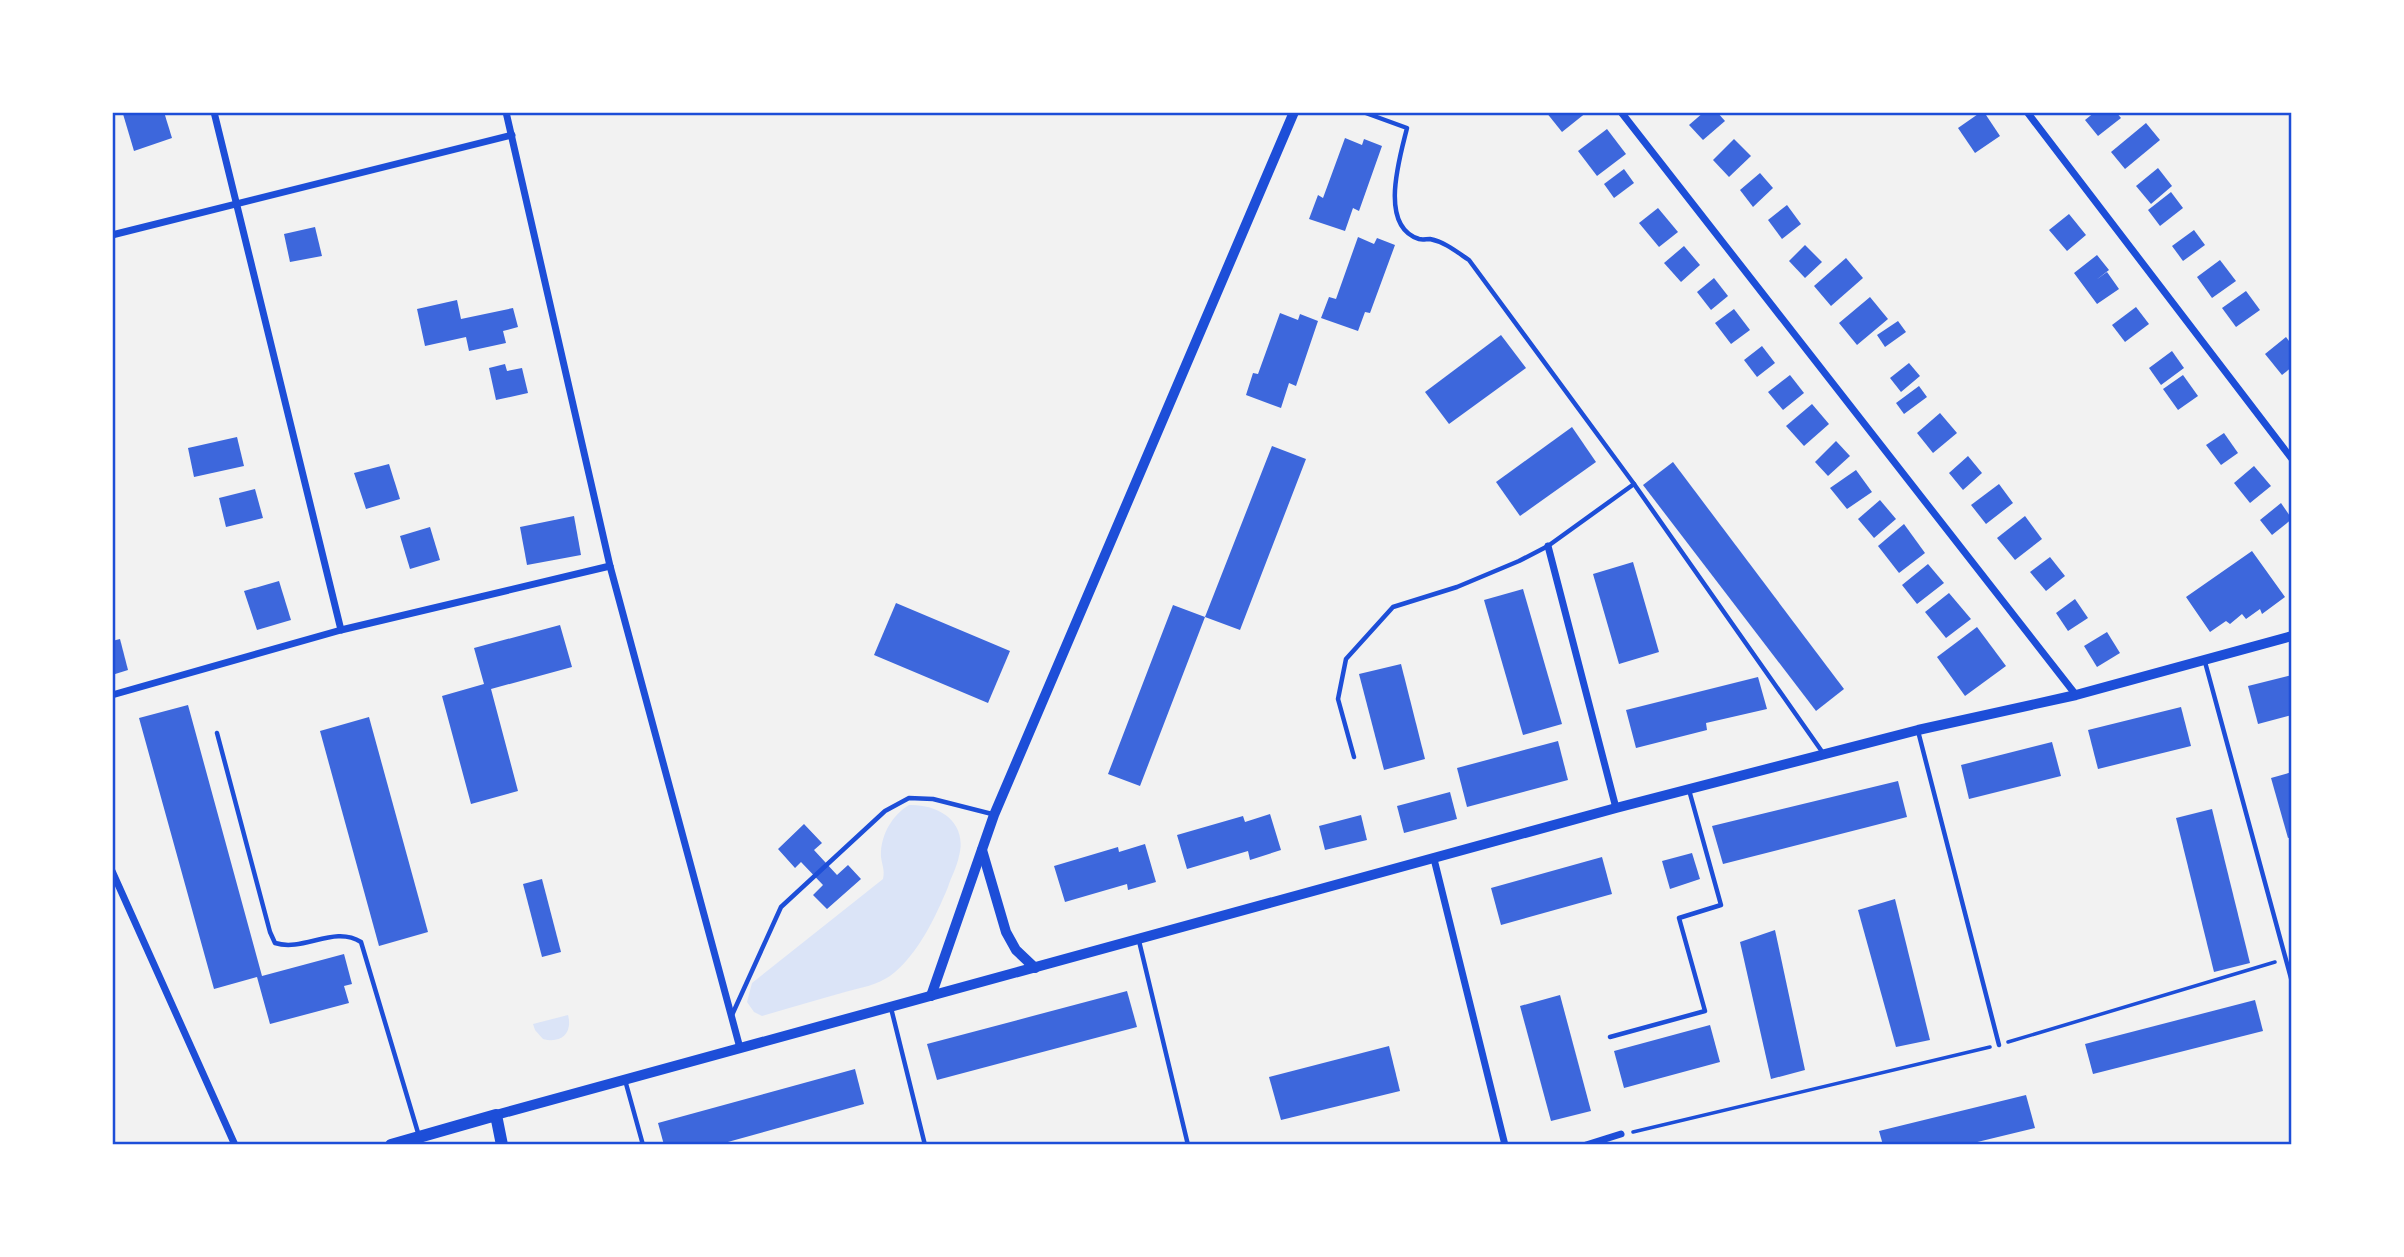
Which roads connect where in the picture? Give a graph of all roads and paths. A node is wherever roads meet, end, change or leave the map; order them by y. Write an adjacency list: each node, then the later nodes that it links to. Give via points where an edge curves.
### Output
1 (214, 112): 8 (street)
2 (506, 112): 7 (street)
3 (1294, 112): 25 (street)
4 (1363, 112): 11 (lane, via 1407,128 1394,179 1398,220 1406,231 1445,244 1469,260)
5 (1621, 112): 18 (street)
6 (2027, 112): 10 (street)
7 (512, 135): 8 (street); 13 (street)
8 (239, 204): 9 (street); 14 (street)
9 (112, 235)
10 (2292, 459)
11 (1634, 484): 12 (lane); 21 (lane)
12 (1548, 546): 22 (lane, via 1457,587 1393,607 1346,659 1338,699); 24 (street)
13 (610, 566): 14 (street); 35 (street)
14 (341, 630): 17 (street)
15 (2292, 636): 16 (street)
16 (2205, 660): 18 (street); 30 (lane)
17 (112, 695)
18 (2076, 695): 19 (street)
19 (1918, 730): 21 (street); 37 (lane)
20 (217, 733): 42 (lane, via 275,943 296,945 340,935 361,942)
21 (1823, 754): 23 (street)
22 (1354, 757)
23 (1689, 789): 24 (street); 36 (lane, via 1721,905 1679,918 1705,1011)
24 (1616, 808): 27 (street)
25 (994, 815): 26 (street); 35 (lane, via 933,799 909,798 885,811 781,907)
26 (982, 850): 31 (street, via 1006,932 1016,950); 33 (street)
27 (1434, 859): 29 (street); 49 (street)
28 (112, 871): 43 (street)
29 (1138, 940): 31 (street); 48 (lane)
30 (2286, 959): 32 (lane); 37 (path)
31 (1035, 968): 33 (street)
32 (2292, 982)
33 (931, 996): 34 (street)
34 (891, 1007): 38 (street); 47 (lane)
35 (732, 1016): 38 (street)
36 (1610, 1037)
37 (1999, 1045): 41 (path)
38 (740, 1048): 39 (street)
39 (625, 1079): 40 (street); 46 (lane)
40 (496, 1115): 42 (main road); 45 (main road)
41 (1621, 1135): 50 (street)
42 (420, 1137): 44 (main road)
43 (235, 1145)
44 (391, 1145)
45 (502, 1145)
46 (643, 1145)
47 (925, 1145)
48 (1188, 1145)
49 (1505, 1145)
50 (1586, 1145)

